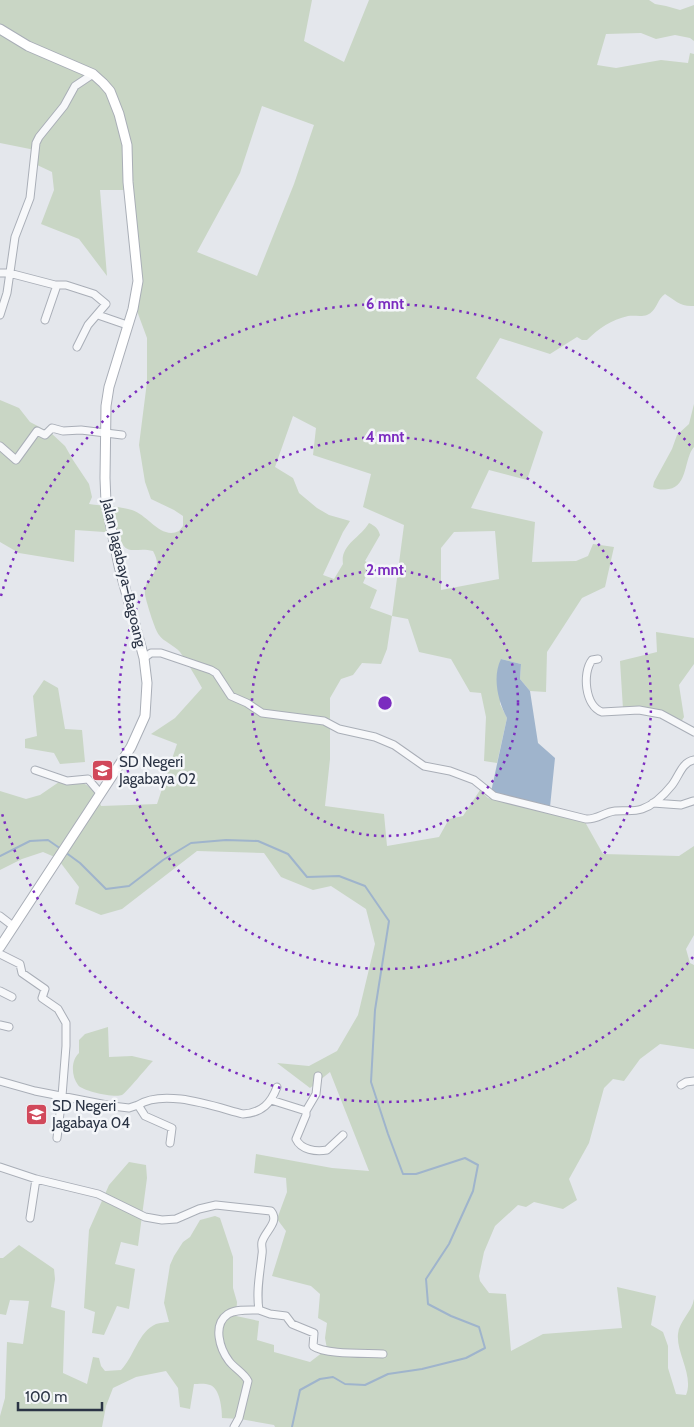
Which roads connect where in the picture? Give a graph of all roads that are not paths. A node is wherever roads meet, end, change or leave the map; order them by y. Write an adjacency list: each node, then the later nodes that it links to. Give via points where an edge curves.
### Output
1 (0, 29): 2 (street, Jalan Jagabaya–Bagoang, via 28,46)
2 (93, 74): 4 (street, via 74,86 64,106 39,137 30,198 15,237); 9 (street, Jalan Jagabaya–Bagoang, via 110,91 126,145 138,281)
3 (0, 272): 4 (street)
4 (9, 273): 5 (street); 7 (street)
5 (55, 285): 6 (street, via 94,294 106,304); 8 (street)
6 (98, 314): 9 (street); 10 (street, via 88,325)
7 (0, 315)
8 (45, 320)
9 (127, 326): 11 (street, Jalan Jagabaya–Bagoang, via 109,387)
10 (77, 347)
11 (106, 434): 12 (street); 13 (street, via 52,428 45,435 37,431 16,460); 14 (street, Jalan Jagabaya–Bagoang, via 106,502 119,566)
12 (122, 435)
13 (0, 446)
14 (144, 658): 19 (street, Jalan Jagabaya–Bagoang, via 147,683 145,716 131,747); 21 (street, via 151,653 161,653 211,670 231,696 262,713 324,722 386,741 424,766 474,780 494,796 590,820 614,811 640,810)
15 (598, 659): 16 (street, via 588,665 587,684 588,696 597,710 639,710 660,714)
16 (694, 732)
17 (694, 760): 21 (street, via 687,762)
18 (35, 770): 19 (street, via 67,781 88,779)
19 (100, 793): 23 (street, Jalan Jagabaya–Bagoang)
20 (692, 801): 21 (street, via 681,805)
21 (653, 803)
22 (0, 916): 23 (street)
23 (13, 926): 24 (street)
24 (0, 947)
25 (0, 954): 35 (street, via 20,964 22,973 45,989 42,998 58,1009 66,1023)
26 (0, 991): 27 (street)
27 (12, 997)
28 (0, 1025): 29 (street)
29 (10, 1026)
30 (318, 1076): 38 (street, via 316,1094)
31 (0, 1081): 35 (street)
32 (694, 1081): 33 (street)
33 (681, 1085)
34 (277, 1087): 36 (street)
35 (62, 1096): 37 (street, via 112,1106 129,1108); 40 (street)
36 (271, 1100): 37 (street, via 250,1114 175,1098 155,1099); 38 (street)
37 (138, 1105): 41 (street, via 145,1116 172,1128)
38 (306, 1111): 39 (street, via 296,1139 307,1149 328,1150)
39 (343, 1134)
40 (57, 1138)
41 (170, 1143)
42 (0, 1166): 43 (street)
43 (36, 1179): 44 (street); 45 (street, via 98,1194 146,1217 162,1220 176,1219 216,1205 271,1211 275,1220 262,1242)
44 (30, 1218)
45 (259, 1310): 46 (street, via 286,1316 292,1324 312,1331 313,1346 317,1348 333,1353); 47 (street, via 228,1314 220,1326 219,1341 226,1356 248,1381 240,1418)
46 (383, 1354)
47 (234, 1427)

